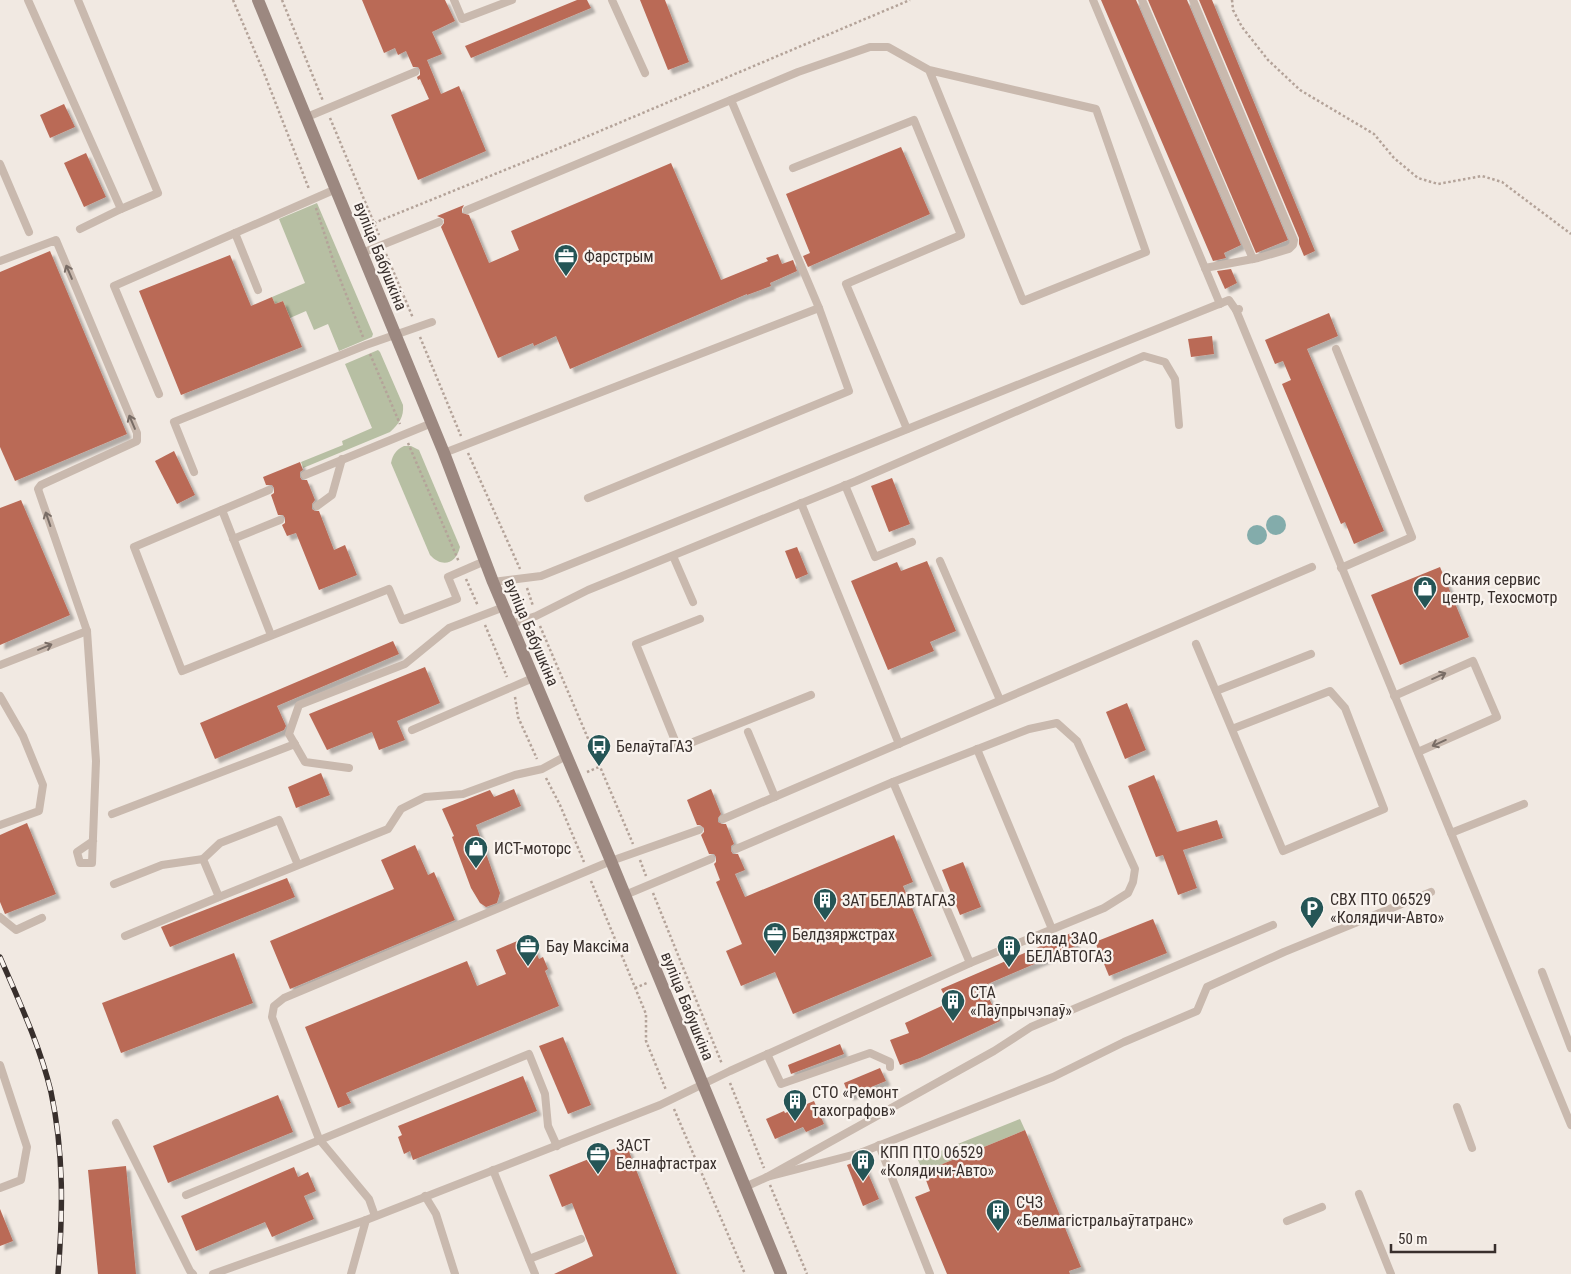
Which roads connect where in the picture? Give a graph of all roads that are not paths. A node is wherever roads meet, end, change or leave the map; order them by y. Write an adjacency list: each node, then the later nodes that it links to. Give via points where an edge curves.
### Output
1 (28, 0): 18 (lane)
2 (78, 0): 18 (lane, via 158,193)
3 (258, 0): 14 (street, вуліца Бабушкіна)
4 (454, 0): 5 (lane, via 462,19)
5 (512, 0)
6 (612, 0): 12 (lane)
7 (1093, 0): 27 (lane)
8 (1142, 0): 25 (lane)
9 (1192, 0): 25 (lane, via 1294,240 1289,249)
10 (928, 70): 10 (lane, via 1023,301 1146,252 1096,109); 13 (lane, via 888,47 870,47)
11 (415, 72): 14 (lane)
12 (645, 74)
13 (731, 100): 19 (lane); 30 (lane)
14 (307, 117): 17 (street, вуліца Бабушкіна)
15 (0, 164): 22 (lane)
16 (793, 168): 37 (lane, via 914,120 961,235 846,284)
17 (336, 189): 23 (lane); 24 (street, вуліца Бабушкіна)
18 (120, 209): 21 (lane)
19 (467, 210)
20 (439, 222): 24 (lane)
21 (80, 229)
22 (29, 232)
23 (235, 233): 28 (lane); 34 (lane, via 114,286)
24 (362, 253): 32 (street, вуліца Бабушкіна)
25 (1253, 259): 27 (lane)
26 (0, 261): 61 (lane, one-way to 26, via 38,489 136,441 137,433 56,240)
27 (1205, 268): 29 (lane)
28 (258, 290)
29 (1220, 304): 37 (lane); 55 (lane, via 1229,300 1238,309)
30 (819, 308): 38 (lane); 44 (lane, via 849,391)
31 (432, 322): 32 (lane)
32 (396, 335): 35 (street, вуліца Бабушкіна); 40 (lane, via 174,422)
33 (1336, 349): 55 (lane, via 1412,537)
34 (159, 394)
35 (432, 423): 38 (street, вуліца Бабушкіна); 39 (lane)
36 (1179, 425): 42 (lane, via 1175,380 1165,362 1144,356)
37 (907, 429): 56 (lane, via 541,576)
38 (444, 454): 53 (street, вуліца Бабушкіна)
39 (342, 459): 41 (lane); 46 (lane, via 332,495)
40 (194, 472)
41 (305, 475)
42 (845, 486): 45 (lane); 50 (lane, via 875,557)
43 (269, 490): 47 (lane)
44 (588, 498)
45 (801, 503): 51 (lane); 76 (lane)
46 (317, 506)
47 (222, 510): 49 (lane); 62 (lane, via 134,547 182,671)
48 (280, 520): 49 (lane)
49 (233, 539): 62 (lane)
50 (912, 542)
51 (673, 556): 57 (lane); 60 (lane)
52 (940, 560): 71 (lane)
53 (486, 562): 56 (street, вуліца Бабушкіна); 62 (lane, via 448,577 457,598 402,620 389,589)
54 (1312, 567): 71 (lane)
55 (1341, 568): 70 (lane)
56 (493, 582): 58 (street, вуліца Бабушкіна)
57 (693, 602)
58 (504, 607): 60 (street, вуліца Бабушкіна); 75 (lane, via 449,628 405,664 300,705 289,734)
59 (700, 619): 68 (lane, via 636,644 678,748)
60 (512, 624): 66 (street, вуліца Бабушкіна)
61 (86, 631): 65 (lane, one-way to 61); 89 (lane, via 96,761)
62 (272, 635)
63 (1196, 644): 67 (lane)
64 (1311, 654): 67 (lane)
65 (0, 665)
66 (533, 678): 73 (lane); 79 (street, вуліца Бабушкіна)
67 (1216, 691): 72 (lane)
68 (811, 695)
69 (0, 696): 86 (lane, via 23,736 42,785 38,811)
70 (1394, 696): 78 (lane); 78 (lane, one-way to 78, via 1472,661 1497,717)
71 (1000, 700): 76 (lane)
72 (1232, 729): 72 (lane, via 1283,851 1384,809 1346,708 1330,691)
73 (412, 730)
74 (748, 732): 82 (lane)
75 (295, 744): 80 (lane, via 305,762); 84 (lane)
76 (899, 744): 82 (lane)
77 (977, 749): 81 (lane); 102 (lane); 102 (lane, via 1030,729 1057,723 1077,740 1135,869 1134,882 1128,894 1104,908)
78 (1418, 752): 88 (lane)
79 (566, 756): 93 (street, вуліца Бабушкіна); 94 (lane, via 542,769 463,794 425,797 401,809 388,829)
80 (349, 768)
81 (893, 782): 90 (lane); 104 (lane)
82 (775, 797): 85 (lane)
83 (1524, 804): 88 (lane)
84 (112, 814)
85 (723, 819)
86 (0, 825)
87 (699, 830): 93 (lane)
88 (1451, 833): 113 (lane)
89 (93, 841)
90 (736, 849)
91 (203, 859): 94 (lane, via 220,843 279,820); 95 (lane, via 162,865); 98 (lane)
92 (711, 859): 97 (lane)
93 (612, 861): 97 (street, вуліца Бабушкіна); 114 (lane, via 284,998 274,1006 272,1017)
94 (298, 865): 98 (lane)
95 (114, 884)
96 (1432, 892): 115 (lane, via 1284,952 1208,988 1197,1011 1053,1077)
97 (625, 895): 110 (street, вуліца Бабушкіна)
98 (219, 897): 103 (lane)
99 (0, 917): 100 (lane, via 16,930)
100 (42, 918)
101 (1273, 925): 119 (lane, via 1031,1027 994,1051)
102 (1052, 929): 104 (lane)
103 (125, 936)
104 (970, 963): 107 (lane)
105 (1542, 972): 106 (lane)
106 (1571, 1048)
107 (767, 1054): 109 (lane, via 781,1084 870,1053 890,1062); 110 (lane)
108 (0, 1065): 121 (lane, via 27,1147 21,1180)
109 (890, 1067)
110 (703, 1084): 116 (lane); 120 (street, вуліца Бабушкіна)
111 (1457, 1107): 117 (lane)
112 (116, 1123): 131 (lane)
113 (1571, 1125)
114 (319, 1139): 116 (lane, via 528,1054 545,1094 548,1126); 123 (lane); 126 (lane, via 368,1199)
115 (879, 1145): 119 (lane); 137 (lane)
116 (556, 1146): 118 (lane)
117 (1472, 1148)
118 (493, 1170): 124 (lane); 130 (lane)
119 (767, 1177): 120 (lane)
120 (745, 1187): 136 (street, вуліца Бабушкіна)
121 (0, 1188)
122 (1359, 1194): 138 (lane)
123 (186, 1195)
124 (425, 1196): 126 (lane); 134 (lane, via 436,1214)
125 (1322, 1207): 128 (lane)
126 (375, 1216): 127 (lane)
127 (366, 1220): 132 (lane); 133 (lane)
128 (1287, 1221)
129 (581, 1238): 130 (lane)
130 (529, 1259): 135 (lane)
131 (193, 1274)
132 (213, 1274)
133 (351, 1274)
134 (456, 1274)
135 (535, 1274)
136 (781, 1274)
137 (930, 1274)
138 (1391, 1274)

